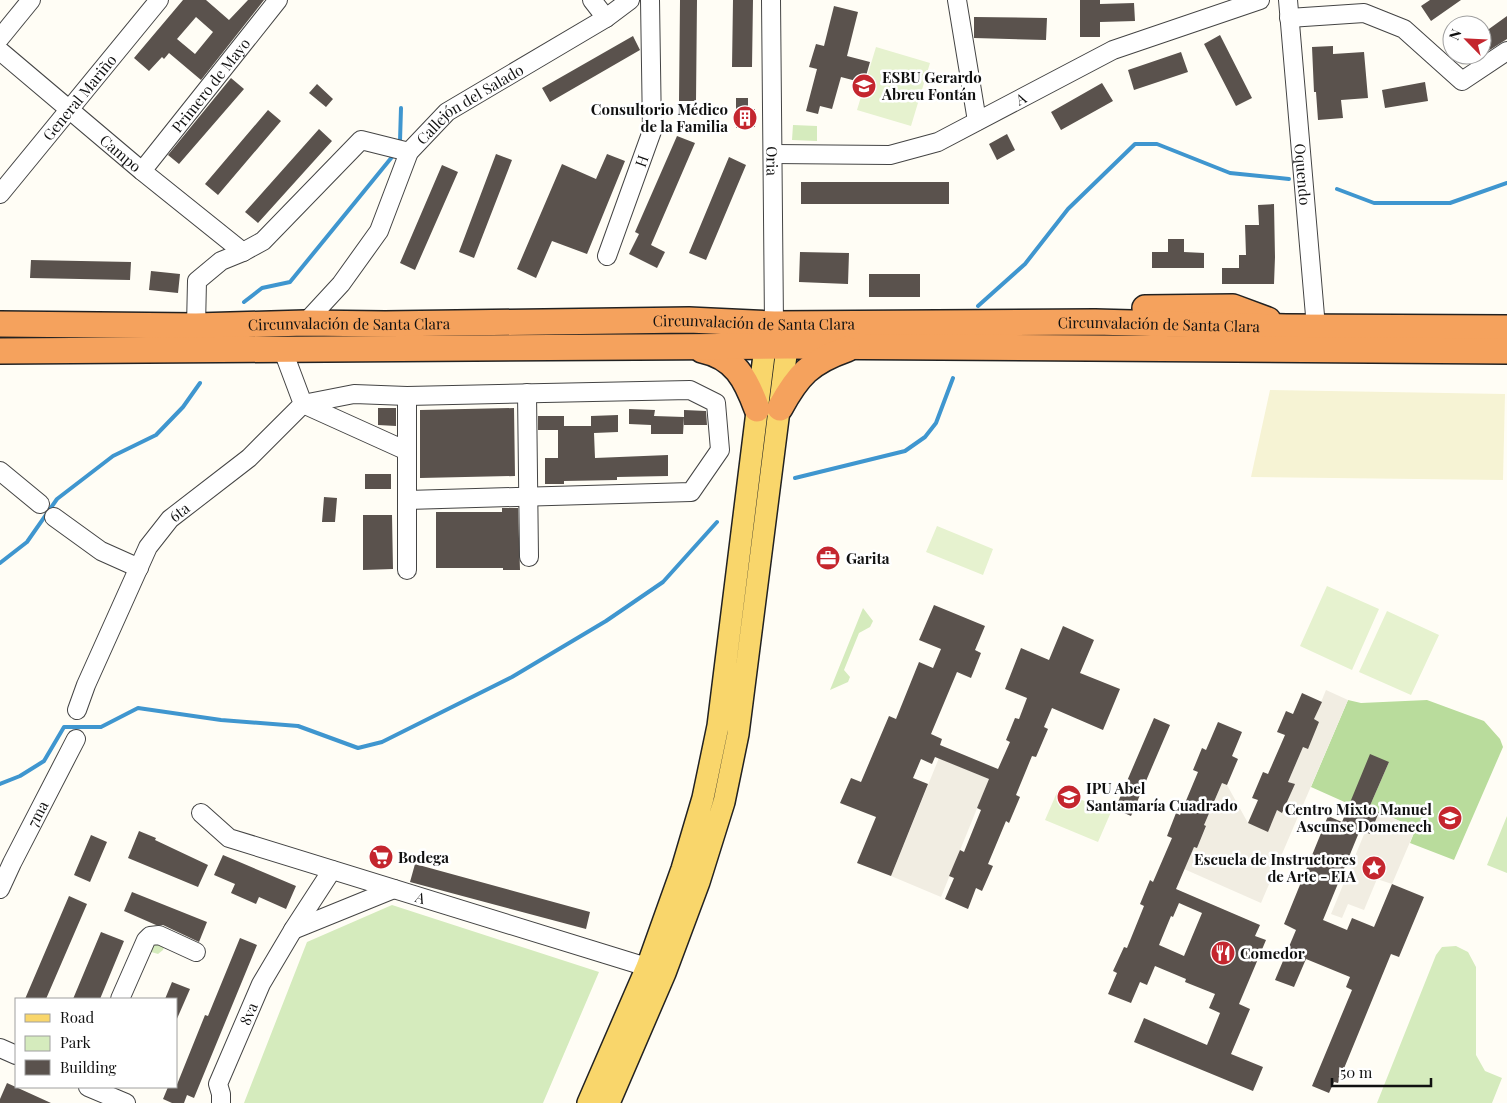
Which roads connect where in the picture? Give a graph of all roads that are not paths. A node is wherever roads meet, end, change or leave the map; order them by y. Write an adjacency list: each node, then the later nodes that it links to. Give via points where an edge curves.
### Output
1 (31, 0): 13 (street)
2 (159, 0): 16 (street, General Mariño)
3 (278, 0): 20 (street, Primero de Mayo)
4 (592, 0): 11 (street)
5 (630, 0): 11 (street, Callejón del Salado)
6 (650, 0): 23 (street, H, via 652,131)
7 (771, 0): 19 (street, Oria)
8 (957, 0): 17 (street)
9 (1260, 0): 17 (street, A, via 1114,50)
10 (1288, 0): 12 (street, Oquendo)
11 (606, 18): 18 (street, Callejón del Salado, via 448,112)
12 (1289, 18): 15 (street, via 1364,13 1404,29 1462,81); 29 (street, Oquendo)
13 (0, 38)
14 (0, 51): 16 (street, Campo)
15 (1507, 52)
16 (70, 108): 20 (street, Campo); 21 (street, General Mariño)
17 (977, 121): 19 (street, A, via 938,142 890,155)
18 (408, 152): 22 (street, via 361,140 264,241); 24 (street, Callejón del Salado, via 379,231 341,284)
19 (773, 154): 26 (street, Oria)
20 (142, 171): 22 (street, Campo)
21 (0, 194)
22 (244, 252): 27 (street, via 221,261 197,281)
23 (607, 256)
24 (305, 323): 26 (highway, Circunvalación de Santa Clara, via 689,320); 27 (highway, Circunvalación de Santa Clara)
25 (0, 324): 27 (highway, Circunvalación de Santa Clara)
26 (774, 324): 29 (highway, Circunvalación de Santa Clara, via 1095,322 1147,307 1232,307); 30 (main road)
27 (196, 326)
28 (1507, 328): 29 (highway, Circunvalación de Santa Clara)
29 (1317, 338): 31 (highway, Circunvalación de Santa Clara); 35 (highway, Circunvalación de Santa Clara)
30 (776, 346): 31 (highway, Circunvalación de Santa Clara); 32 (highway, Circunvalación de Santa Clara); 39 (main road)
31 (856, 346): 39 (highway, via 827,356 806,370)
32 (690, 347): 33 (highway, Circunvalación de Santa Clara); 39 (highway, via 712,352 729,361)
33 (282, 348): 34 (highway, Circunvalación de Santa Clara); 38 (street)
34 (0, 351)
35 (1507, 351)
36 (527, 393): 37 (street); 42 (street); 42 (street, via 690,390 716,403 720,450 691,492)
37 (407, 396): 38 (street, via 354,394); 40 (street)
38 (303, 404): 40 (street); 47 (street, 6ta, via 249,458 170,519 148,547)
39 (768, 408): 57 (main road, via 718,726 703,798); 63 (main road, via 738,734 724,802 665,973)
40 (407, 451): 43 (street)
41 (0, 471): 44 (street)
42 (528, 496): 43 (street); 46 (street)
43 (407, 500): 48 (street)
44 (40, 504)
45 (54, 517): 47 (street, via 101,551)
46 (529, 557)
47 (138, 568): 49 (street, 6ta)
48 (407, 570)
49 (77, 710)
50 (76, 740): 53 (street, 7ma)
51 (201, 813): 52 (street, A, via 229,838)
52 (332, 870): 54 (street, A); 55 (street, 8va)
53 (0, 889)
54 (394, 889): 55 (street); 57 (street, A)
55 (293, 930): 61 (street, 8va, via 262,984 218,1084)
56 (196, 952): 58 (street, via 159,934 150,936)
57 (647, 967): 62 (main road)
58 (120, 998)
59 (90, 1088): 60 (street)
60 (126, 1103)
61 (221, 1103)
62 (588, 1103)
63 (609, 1103)

